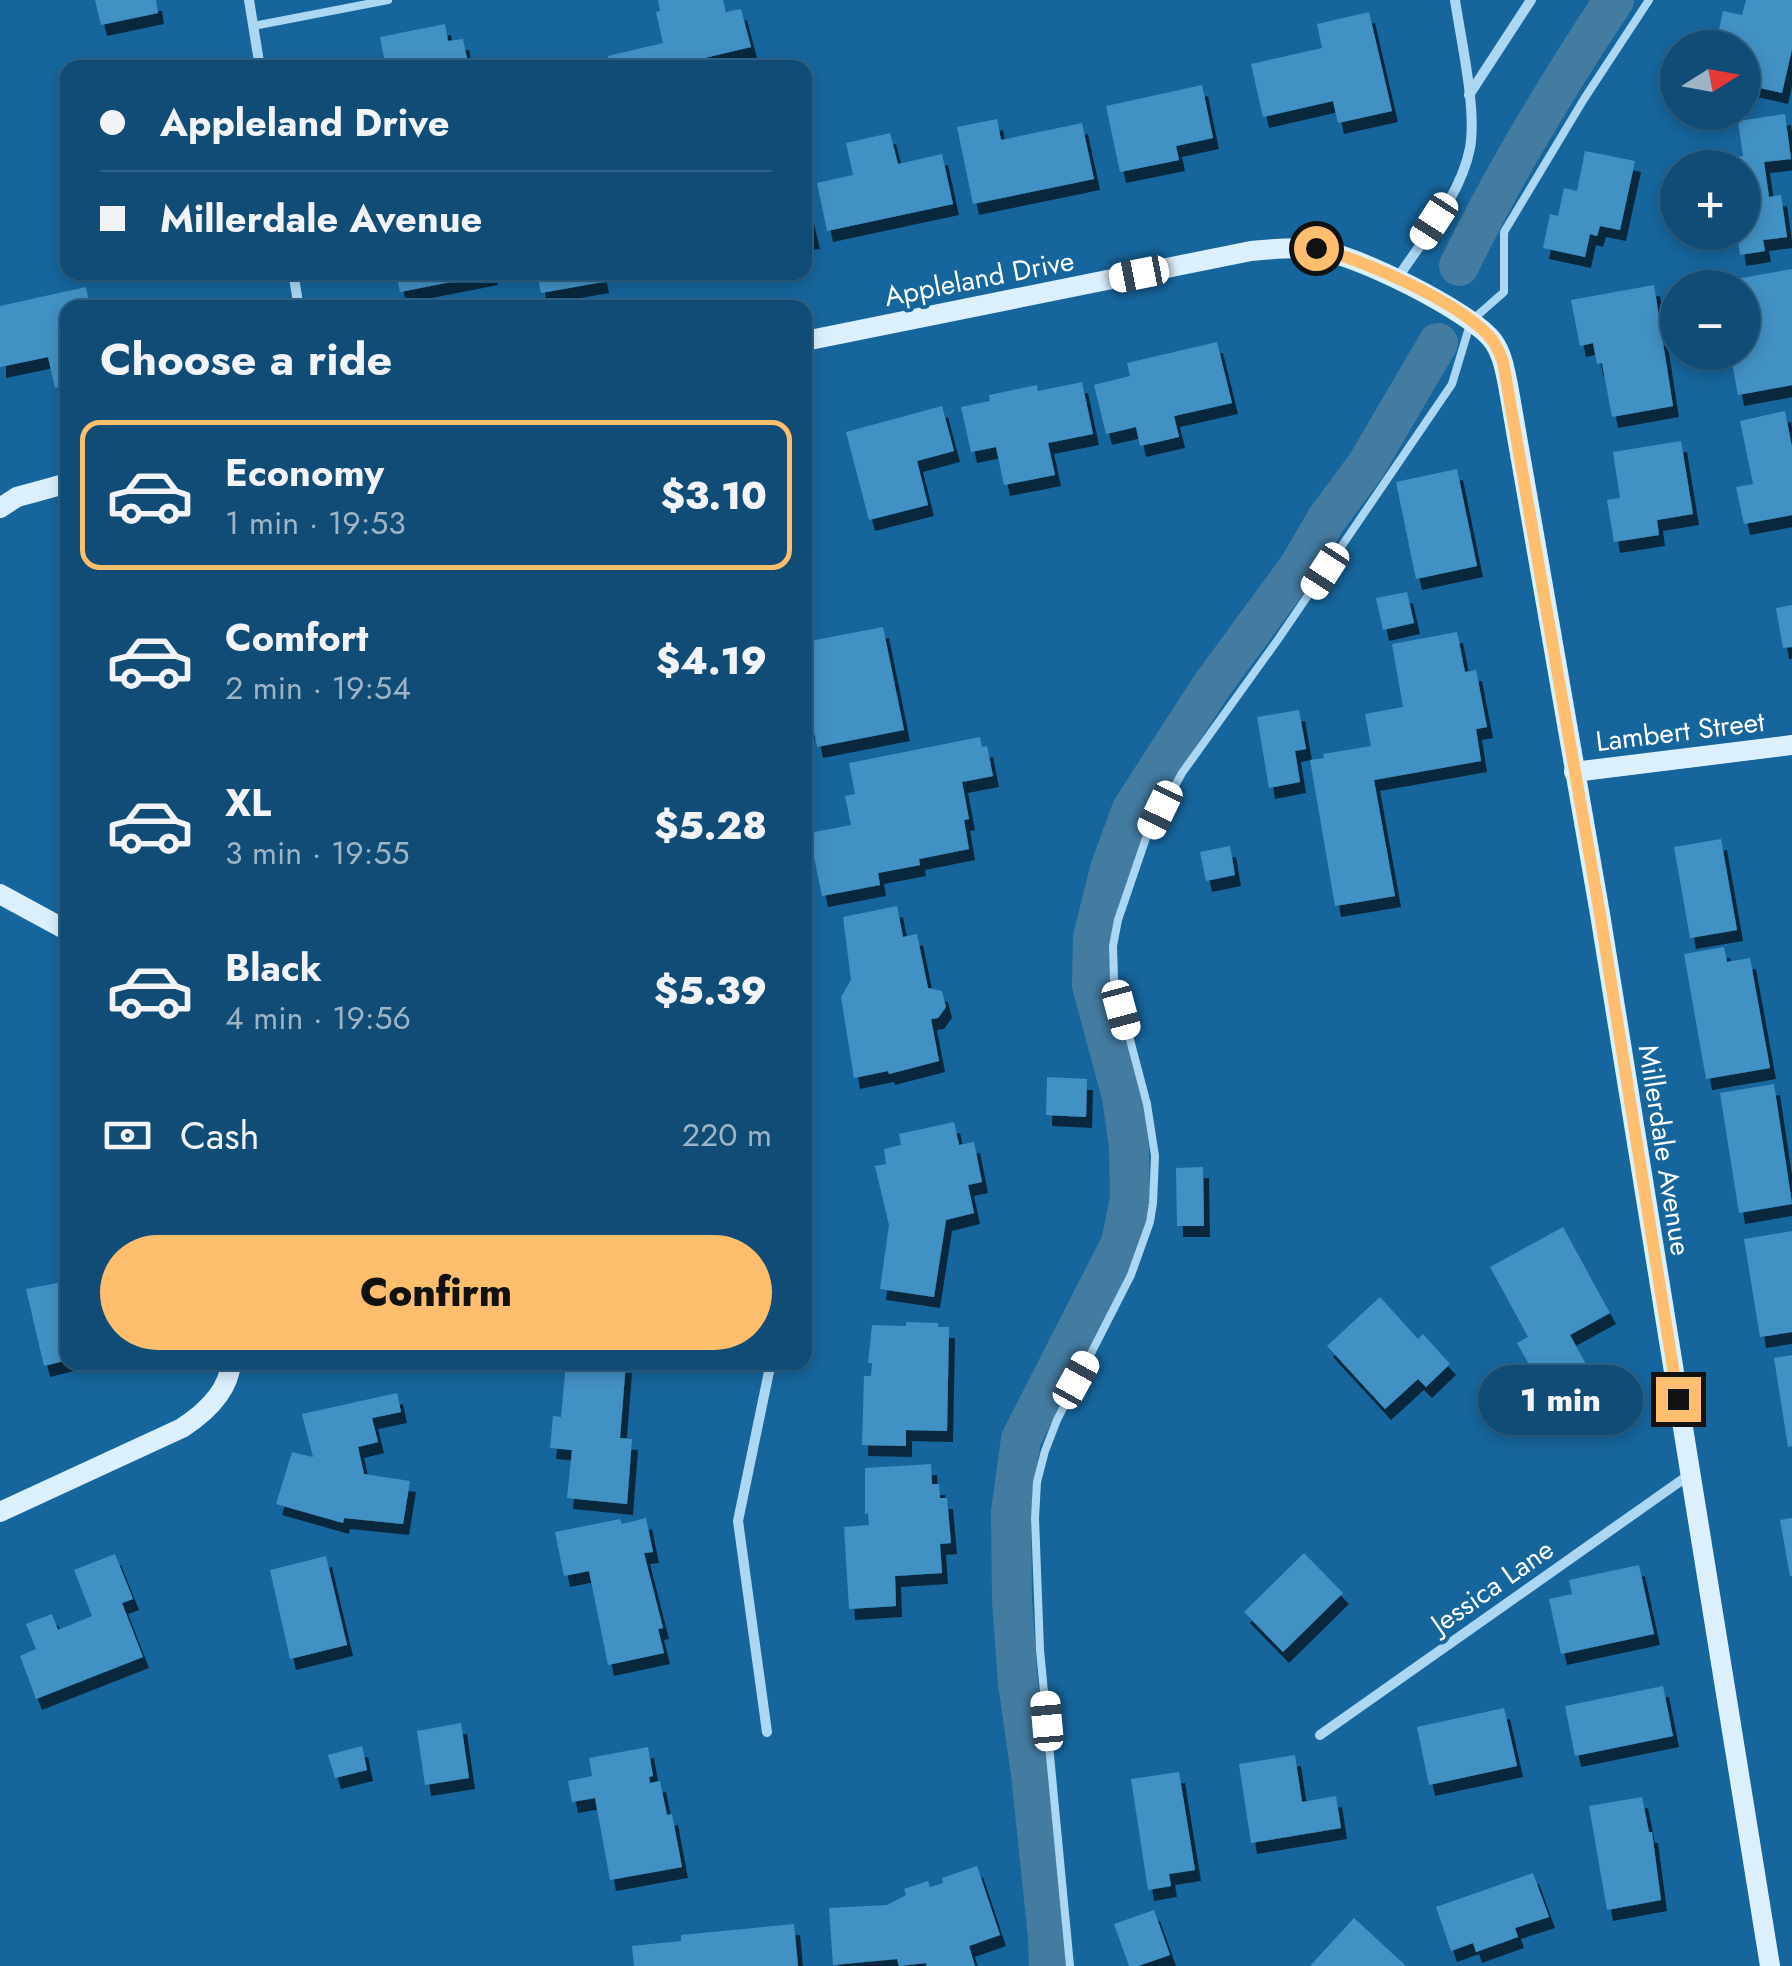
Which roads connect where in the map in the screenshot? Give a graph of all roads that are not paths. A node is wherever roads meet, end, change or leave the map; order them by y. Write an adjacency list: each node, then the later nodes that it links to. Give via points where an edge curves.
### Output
1 (248, 0): 6 (street)
2 (388, 0): 6 (lane)
3 (1454, 0): 8 (street)
4 (1531, 0): 8 (street)
5 (1649, 0): 10 (lane, via 1504,232 1504,292)
6 (253, 26): 7 (street)
7 (259, 60)
8 (1469, 96): 9 (street, via 1470,148 1453,192)
9 (1397, 280): 10 (street, Appleland Drive); 11 (street, Appleland Drive, via 1316,248 1251,251)
10 (1472, 321): 12 (street, Appleland Drive); 25 (lane, via 1452,384 1160,810 1118,920 1114,979 1147,1104 1154,1204 1130,1276 1056,1420 1037,1482 1035,1518 1040,1650)
11 (812, 340)
12 (1496, 344): 16 (street, Millerdale Avenue)
13 (60, 486): 14 (street)
14 (0, 508)
15 (1792, 745): 16 (street, Lambert Street)
16 (1574, 772): 21 (street, Millerdale Avenue)
17 (0, 894): 18 (street)
18 (60, 926)
19 (231, 1370): 22 (street, via 205,1412 182,1428)
20 (769, 1370): 23 (street, via 738,1521)
21 (1690, 1474): 24 (street, Jessica Lane); 26 (street, Millerdale Avenue)
22 (0, 1512)
23 (768, 1732)
24 (1320, 1736)
25 (1070, 1966)
26 (1770, 1966)

